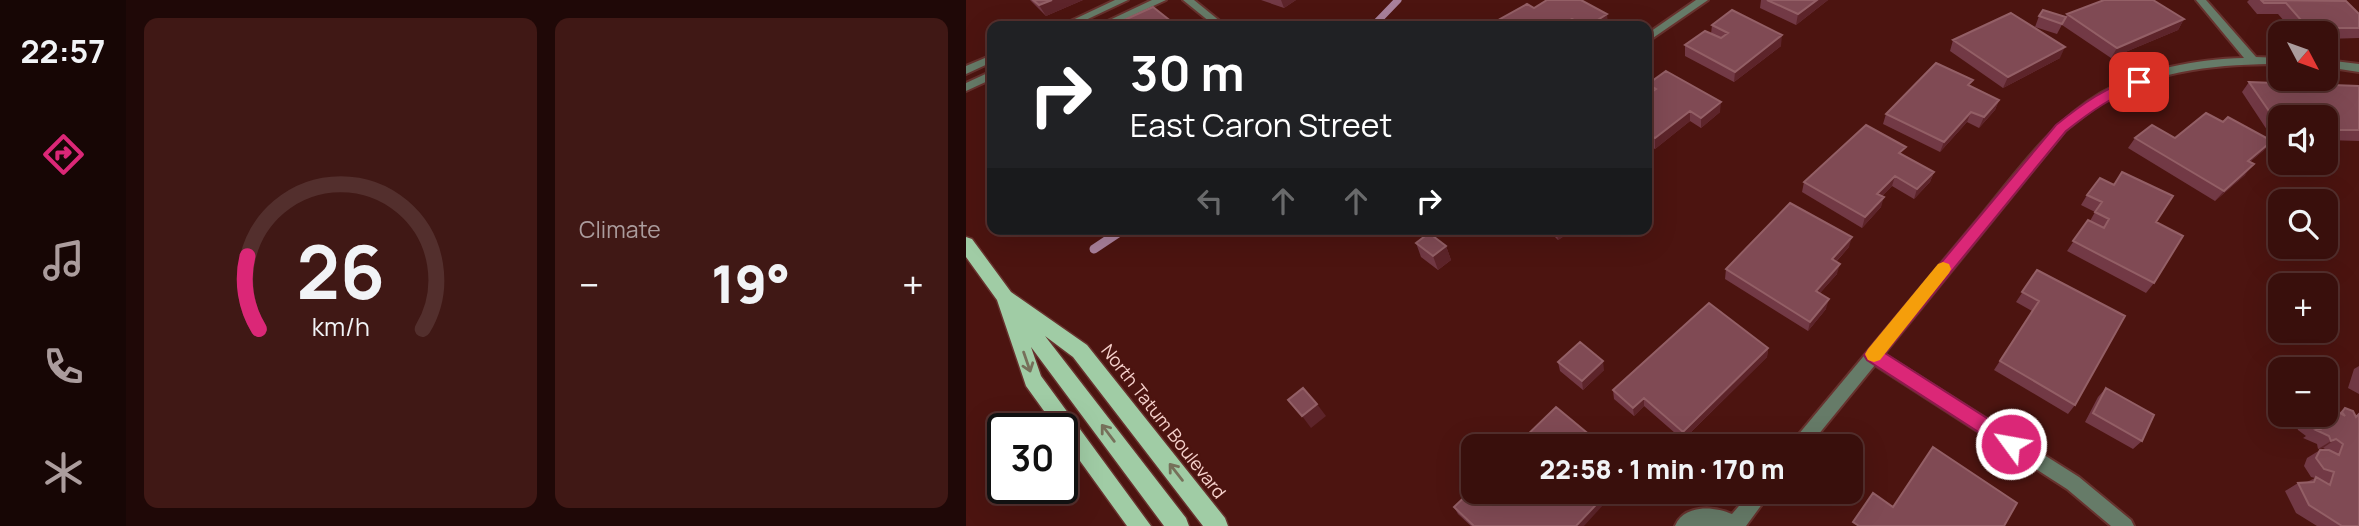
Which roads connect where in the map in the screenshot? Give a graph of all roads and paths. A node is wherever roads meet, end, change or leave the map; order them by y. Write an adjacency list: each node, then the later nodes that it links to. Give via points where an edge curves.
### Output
1 (1123, 0): 6 (street)
2 (1161, 0): 7 (street)
3 (1188, 0): 8 (street)
4 (1703, 0): 9 (street)
5 (2201, 0): 11 (street)
6 (1076, 21)
7 (1113, 21)
8 (1215, 21)
9 (1652, 36)
10 (987, 60): 15 (street)
11 (2253, 61): 12 (street); 20 (street, via 2161,74 2118,89 2086,108 2039,153)
12 (2268, 61)
13 (2338, 65): 14 (street)
14 (2359, 68)
15 (966, 70)
16 (987, 77): 17 (street)
17 (966, 87)
18 (966, 244): 19 (main road, North Tatum Boulevard)
19 (1005, 297): 23 (main road, North Tatum Boulevard, one-way to 23, via 1033,380); 24 (main road, one-way to 19); 25 (main road, North Tatum Boulevard, one-way to 19, via 1080,351)
20 (1873, 355): 21 (street); 28 (street, via 2073,483)
21 (1809, 434)
22 (1752, 504): 27 (street)
23 (1140, 526)
24 (1178, 526)
25 (1217, 526)
26 (1684, 526): 27 (street, via 1700,516 1712,516)
27 (1735, 526)
28 (2125, 526)

